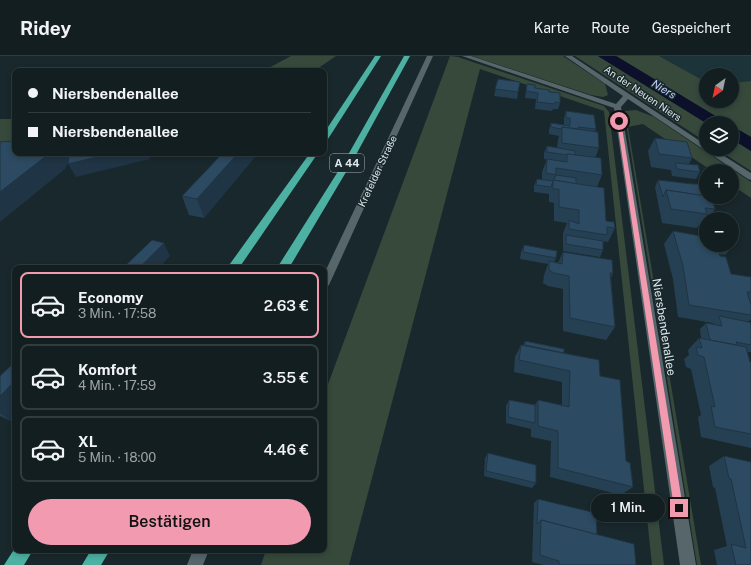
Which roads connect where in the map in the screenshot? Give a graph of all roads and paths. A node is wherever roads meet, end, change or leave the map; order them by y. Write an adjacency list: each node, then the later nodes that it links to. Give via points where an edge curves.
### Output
1 (378, 56): 8 (highway, A 44)
2 (407, 56): 14 (highway, A 44, via 351,156)
3 (430, 56): 15 (street, Krefelder Straße)
4 (465, 56): 7 (street)
5 (568, 56): 6 (street, An der Neuen Niers)
6 (627, 96): 7 (street); 9 (street, An der Neuen Niers)
7 (617, 107): 22 (street, Niersbendenallee)
8 (327, 134)
9 (699, 143)
10 (312, 156): 13 (highway, A 44)
11 (719, 156): 12 (street, An der Neuen Niers)
12 (751, 177)
13 (236, 265)
14 (285, 265)
15 (327, 279)
16 (22, 553): 19 (highway)
17 (99, 553): 20 (highway)
18 (200, 553): 21 (street)
19 (13, 565)
20 (91, 565)
21 (195, 565)
22 (688, 565)

